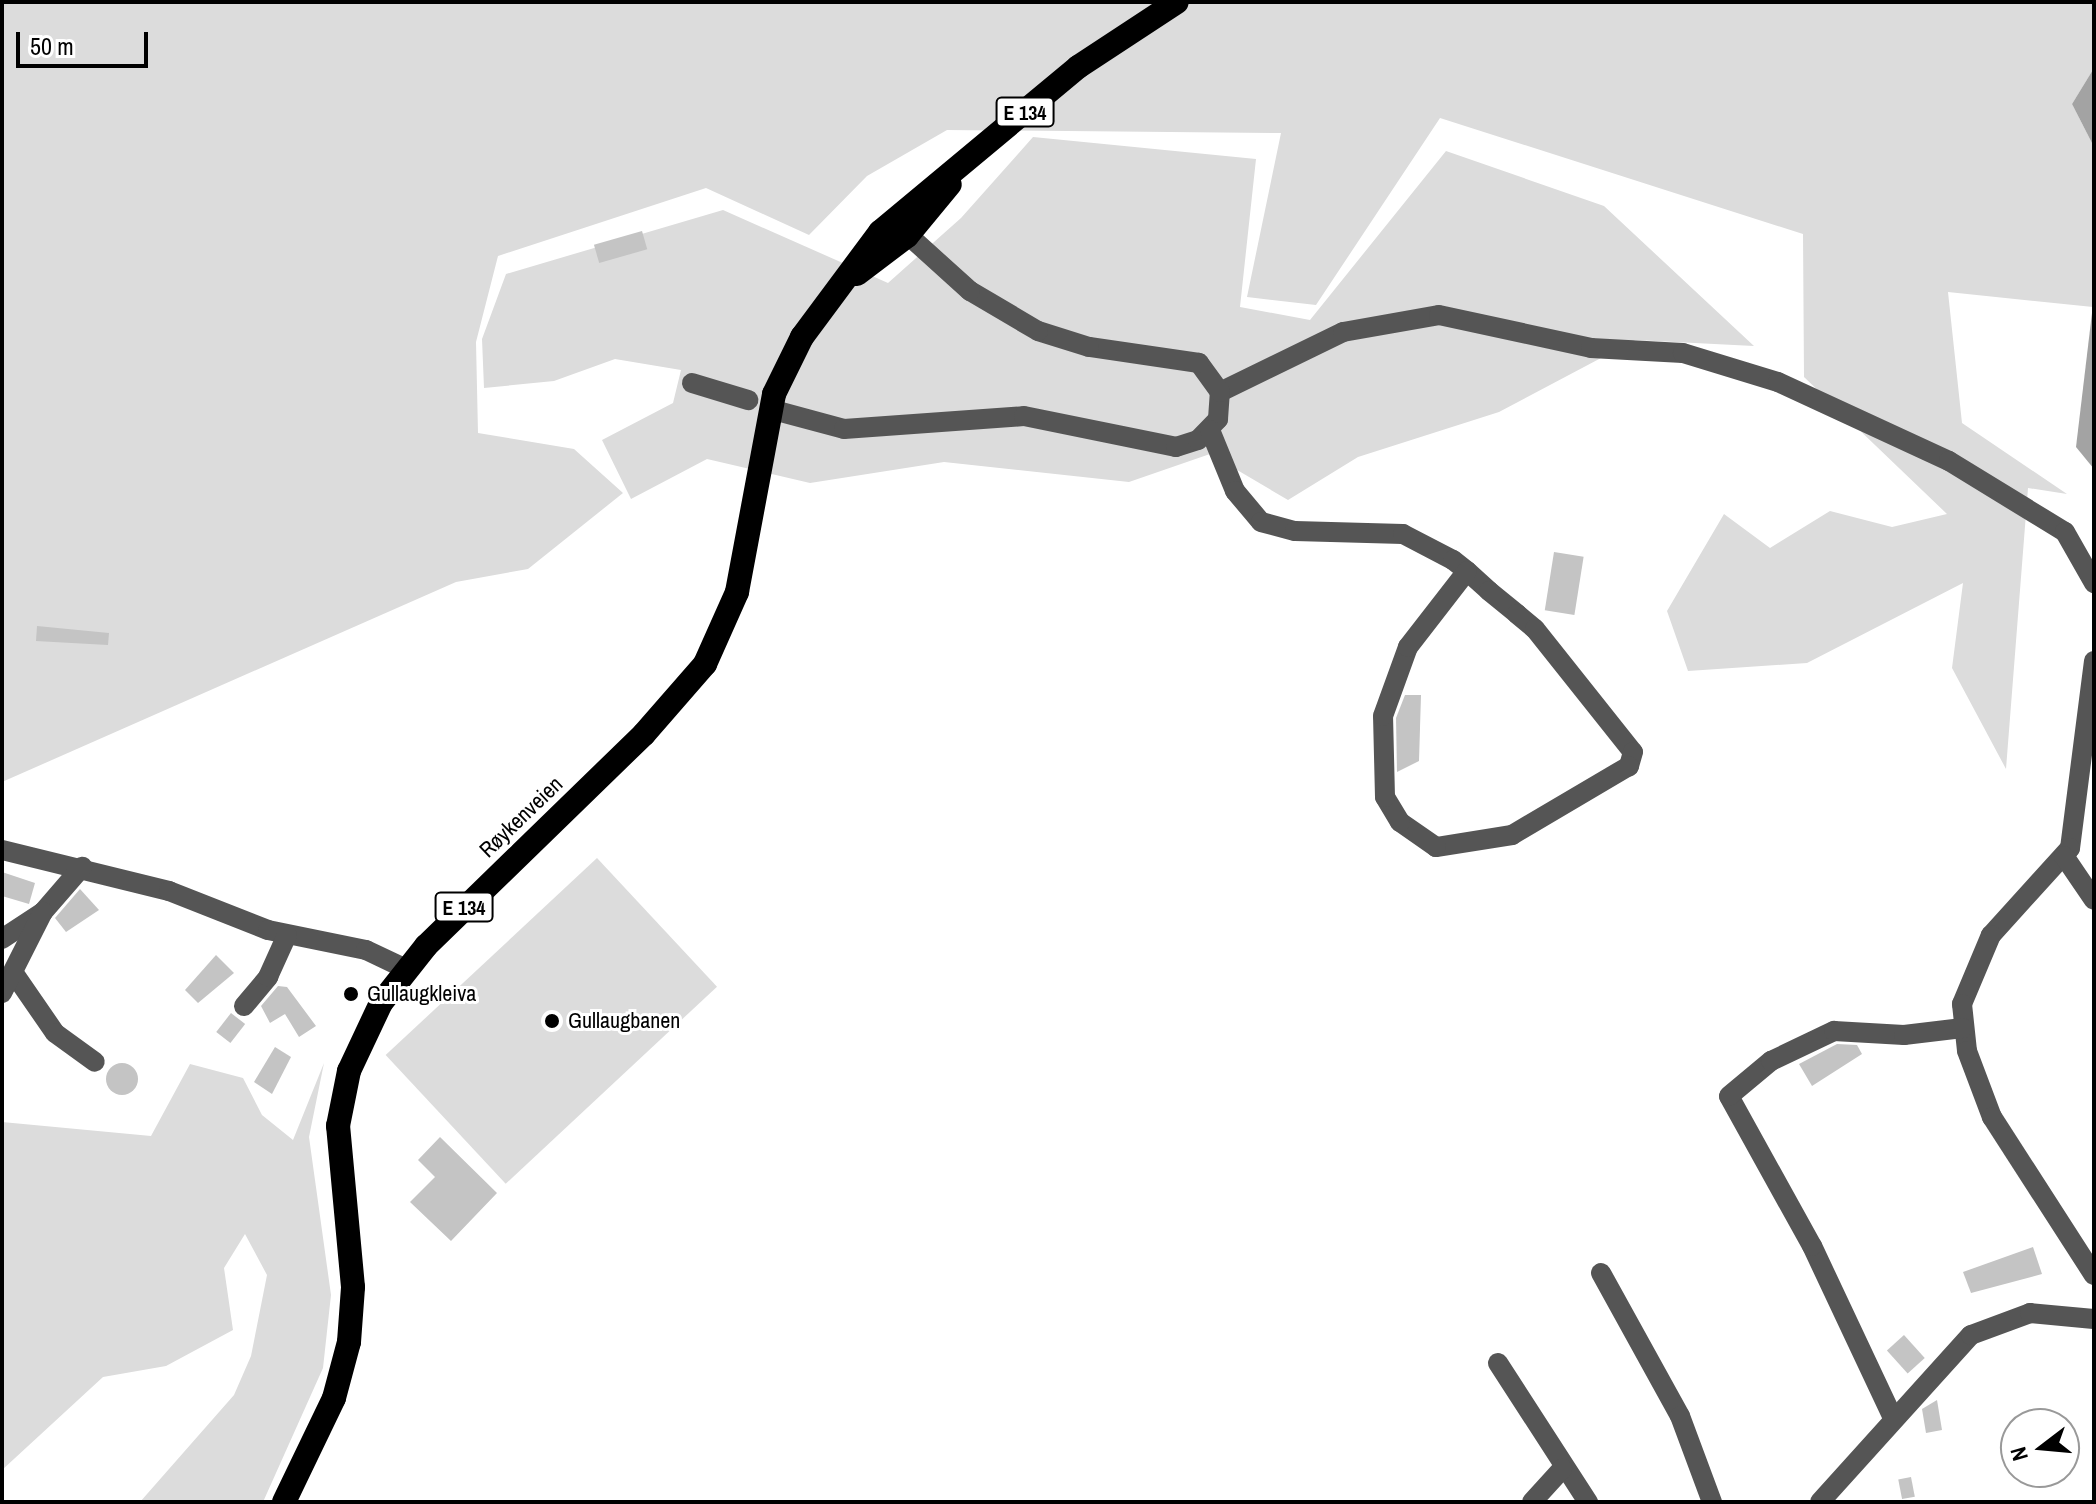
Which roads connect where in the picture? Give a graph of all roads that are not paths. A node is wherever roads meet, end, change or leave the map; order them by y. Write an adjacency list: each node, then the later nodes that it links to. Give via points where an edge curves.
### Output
1 (1177, 2): 2 (highway, Røykenveien / E 134, via 1078,67)
2 (900, 228): 4 (street, via 1003,314 1071,343 1193,359); 18 (highway, Røykenveien / E 134, via 848,279 802,337 774,394 737,592 705,664 644,734)
3 (692, 383): 5 (street)
4 (1220, 392): 7 (street); 9 (street, via 1315,342 1367,326 1458,316 1591,348 1683,353 1735,367 1885,429 2021,504 2076,542)
5 (748, 400)
6 (781, 412): 7 (street, via 844,429 1024,416 1163,446 1190,443)
7 (1210, 430): 8 (street, via 1235,491 1261,522 1295,531 1403,534)
8 (1467, 571): 8 (street, via 1396,666 1383,716 1385,797 1400,822 1436,847 1512,835 1635,759 1543,639)
9 (2094, 583)
10 (2094, 661): 12 (street)
11 (2, 850): 13 (street)
12 (2064, 856): 14 (street); 22 (street, via 1991,935 1972,971)
13 (82, 867): 15 (street); 16 (street)
14 (2094, 900)
15 (43, 912): 17 (street); 19 (street)
16 (287, 935): 18 (street, via 366,950); 21 (street, via 268,977)
17 (2, 939)
18 (406, 969): 31 (highway, Røykenveien / E 134, via 369,1023 341,1102 338,1168 352,1325 334,1398)
19 (15, 975): 20 (street); 23 (street, via 55,1033)
20 (2, 993)
21 (244, 1006)
22 (1963, 1028): 25 (street, via 1977,1081 2014,1158); 28 (street, via 1915,1035 1834,1031 1771,1061 1729,1096 1812,1246)
23 (95, 1062)
24 (1601, 1273): 30 (street, via 1680,1416)
25 (2094, 1275)
26 (2094, 1319): 28 (street, via 2030,1313 1971,1335)
27 (1498, 1363): 29 (street)
28 (1893, 1418): 34 (street)
29 (1562, 1469): 32 (street); 33 (street)
30 (1709, 1497)
31 (284, 1502)
32 (1532, 1502)
33 (1588, 1502)
34 (1820, 1502)

